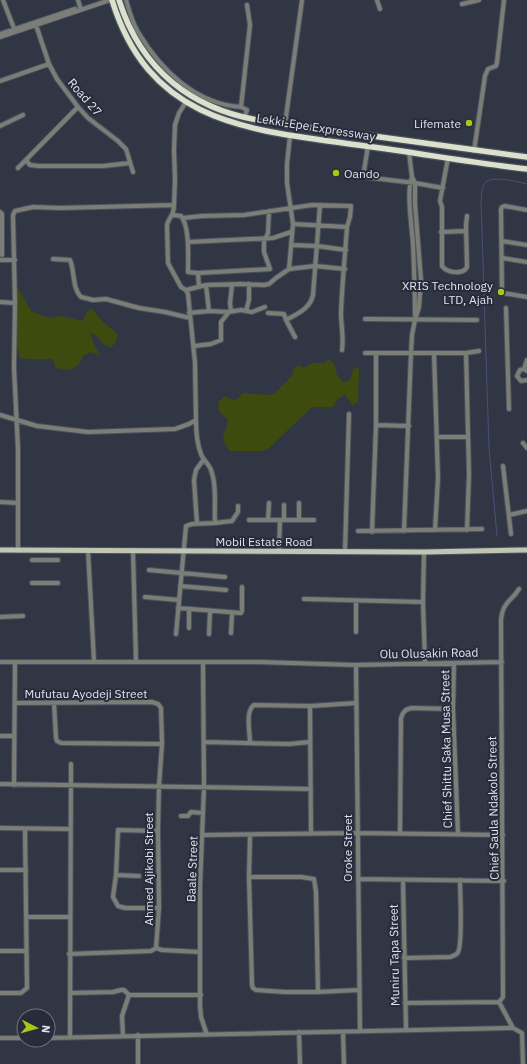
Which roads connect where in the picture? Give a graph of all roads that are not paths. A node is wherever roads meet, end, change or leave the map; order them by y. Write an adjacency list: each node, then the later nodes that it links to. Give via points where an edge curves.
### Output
1 (3, 0): 16 (street)
2 (78, 0): 13 (street)
3 (102, 0): 13 (street)
4 (111, 0): 13 (street); 21 (highway, Lekki-Epe Expressway, via 122,28 142,62 161,84)
5 (119, 0): 25 (highway, Lekki-Epe Expressway, via 135,36 163,74 195,99)
6 (126, 0): 23 (street, via 137,30 156,58 181,84 213,101)
7 (302, 0): 27 (street)
8 (377, 0): 14 (street)
9 (479, 0): 11 (street)
10 (504, 0): 32 (street, via 498,62 496,66 488,69 485,76)
11 (462, 4)
12 (247, 5): 23 (street, via 250,24)
13 (80, 9): 15 (street); 16 (street)
14 (380, 9)
15 (36, 25): 16 (street); 19 (street, Road 27)
16 (15, 30): 17 (street); 18 (street)
17 (0, 34)
18 (0, 37)
19 (49, 64): 20 (street); 22 (street, Road 27)
20 (0, 81)
21 (186, 102): 29 (highway, Lekki-Epe Expressway, via 218,118); 47 (street, via 175,125)
22 (78, 107): 36 (street); 37 (street, Road 27, via 126,149)
23 (240, 107): 25 (street, via 247,110)
24 (23, 115): 28 (street)
25 (244, 118): 26 (highway, Lekki-Epe Expressway)
26 (254, 120): 27 (highway, Lekki-Epe Expressway); 29 (highway)
27 (285, 124): 32 (highway, Lekki-Epe Expressway)
28 (0, 126)
29 (252, 128): 30 (highway, Lekki-Epe Expressway)
30 (290, 136): 31 (highway, Lekki-Epe Expressway); 49 (street, via 286,164)
31 (368, 146): 33 (highway, Lekki-Epe Expressway); 43 (street)
32 (474, 151): 34 (highway, Lekki-Epe Expressway)
33 (409, 152): 35 (highway, Lekki-Epe Expressway); 42 (street)
34 (527, 157)
35 (448, 158): 39 (highway, Lekki-Epe Expressway); 46 (street)
36 (26, 160): 37 (street, via 30,165 39,166 103,166); 38 (street)
37 (130, 163): 40 (street, Road 27)
38 (18, 168)
39 (527, 168)
40 (133, 172)
41 (354, 175): 43 (street)
42 (412, 176): 44 (street); 45 (street)
43 (363, 177): 44 (street)
44 (410, 182): 45 (street); 66 (street)
45 (415, 183): 46 (street); 69 (street)
46 (443, 188): 61 (street, via 440,201)
47 (174, 205): 53 (street); 75 (street, via 17,209 13,215)
48 (320, 205): 49 (street); 57 (street); 58 (street, via 351,206)
49 (291, 208): 51 (street); 56 (street)
50 (527, 210): 63 (street, via 502,207)
51 (269, 211): 55 (street, via 244,216); 62 (street, via 268,233)
52 (0, 212): 71 (street)
53 (172, 216): 55 (street); 85 (street, via 167,225 168,263 181,287)
54 (467, 216): 59 (street)
55 (183, 218): 64 (street)
56 (293, 224): 57 (street); 60 (street)
57 (319, 225): 58 (street); 68 (street)
58 (346, 227): 70 (street)
59 (466, 231): 61 (street); 61 (street, via 467,267 462,272 448,271 442,266)
60 (291, 232): 62 (street); 65 (street)
61 (441, 232)
62 (265, 238): 64 (street); 80 (street, via 264,252 270,269)
63 (502, 241): 67 (street); 72 (street)
64 (188, 242): 80 (street, via 188,272)
65 (290, 245): 68 (street); 78 (street)
66 (413, 245): 69 (street); 99 (street)
67 (527, 245)
68 (317, 246): 70 (street); 77 (street)
69 (418, 246): 99 (street, via 421,280 419,307)
70 (346, 250): 79 (street)
71 (2, 255)
72 (502, 258): 76 (street); 86 (street, via 503,293)
73 (53, 259): 96 (street, via 70,260 76,289 81,297 93,300 106,299)
74 (0, 260): 75 (street)
75 (15, 260): 88 (street)
76 (527, 262)
77 (315, 266): 78 (street); 79 (street); 98 (street, via 312,301 304,310)
78 (289, 269): 82 (street, via 269,284)
79 (345, 269): 103 (street, via 341,313)
80 (198, 273): 84 (street)
81 (232, 284): 82 (street); 83 (street); 93 (street)
82 (249, 284): 92 (street)
83 (206, 285): 84 (street); 91 (street)
84 (199, 287): 85 (street)
85 (186, 290): 94 (street)
86 (527, 297)
87 (0, 302): 88 (street)
88 (15, 303): 118 (street)
89 (265, 307): 92 (street)
90 (506, 308): 113 (street)
91 (209, 311): 93 (street); 94 (street)
92 (246, 311): 93 (street)
93 (230, 312): 102 (street, via 221,322 221,340)
94 (189, 313): 96 (street)
95 (268, 313): 98 (street, via 284,314)
96 (190, 318): 102 (street)
97 (365, 319): 99 (street)
98 (286, 320): 101 (street)
99 (415, 320): 100 (street); 107 (street)
100 (477, 320)
101 (294, 337)
102 (194, 346): 119 (street)
103 (342, 350)
104 (479, 351): 109 (street)
105 (365, 353): 106 (street)
106 (376, 353): 107 (street); 120 (street)
107 (411, 353): 108 (street); 121 (street)
108 (434, 353): 109 (street); 122 (street)
109 (466, 353): 123 (street)
110 (527, 360): 111 (street)
111 (525, 370): 112 (street, via 520,370)
112 (517, 376): 113 (street); 114 (street, via 521,381)
113 (509, 377): 115 (street)
114 (527, 380)
115 (510, 409)
116 (349, 414): 157 (street)
117 (0, 415): 118 (street)
118 (16, 419): 119 (street, via 38,426 88,432 175,429); 129 (street)
119 (196, 420): 126 (street, via 197,438)
120 (376, 425): 121 (street); 148 (street)
121 (409, 426): 147 (street)
122 (437, 436): 123 (street); 144 (street)
123 (467, 437): 145 (street)
124 (523, 443): 125 (street)
125 (527, 448)
126 (204, 459): 141 (street, via 211,469 213,479); 142 (street, via 196,470 194,480)
127 (503, 466): 135 (street)
128 (0, 502): 129 (street)
129 (18, 503): 151 (street)
130 (269, 503): 137 (street)
131 (300, 503): 139 (street)
132 (284, 505): 138 (street)
133 (238, 506): 141 (street, via 237,515 232,521)
134 (527, 511): 135 (street)
135 (509, 515): 149 (street)
136 (250, 520): 137 (street)
137 (268, 520): 138 (street)
138 (282, 520): 139 (street); 156 (street)
139 (299, 520): 140 (street)
140 (314, 520)
141 (215, 523): 142 (street)
142 (197, 524): 155 (street, via 186,526)
143 (482, 529): 145 (street)
144 (435, 530): 145 (street); 147 (street)
145 (467, 530)
146 (358, 531): 148 (street)
147 (404, 531): 148 (street)
148 (372, 532)
149 (511, 534)
150 (0, 550): 151 (main road, Mobil Estate Road)
151 (18, 550): 152 (main road, Mobil Estate Road)
152 (88, 550): 154 (main road, Mobil Estate Road); 189 (street)
153 (527, 550): 158 (main road, Mobil Estate Road)
154 (133, 551): 155 (main road, Mobil Estate Road); 186 (street)
155 (183, 551): 156 (main road, Mobil Estate Road); 162 (street)
156 (279, 551): 157 (main road, Mobil Estate Road)
157 (345, 552): 158 (main road, Mobil Estate Road)
158 (424, 552): 174 (street)
159 (32, 560): 160 (street)
160 (58, 560)
161 (149, 570): 162 (street)
162 (181, 574): 163 (street); 166 (street)
163 (226, 577)
164 (32, 583): 165 (street)
165 (58, 583)
166 (180, 586): 169 (street); 171 (street)
167 (242, 587): 178 (street, via 242,611)
168 (519, 589): 191 (street, Chief Saula Ndakolo Street, via 505,604 502,614)
169 (226, 590)
170 (145, 597): 171 (street)
171 (179, 600): 175 (street)
172 (304, 600): 173 (street)
173 (356, 601): 174 (street); 183 (street)
174 (423, 602): 192 (street)
175 (178, 608): 176 (street); 184 (street)
176 (189, 609): 177 (street); 181 (street)
177 (210, 611): 178 (street); 185 (street)
178 (232, 613): 182 (street)
179 (23, 616): 180 (street)
180 (0, 617)
181 (189, 628)
182 (231, 632)
183 (356, 632)
184 (176, 634)
185 (209, 634)
186 (136, 661): 189 (street, Olu Olusakin Road); 190 (street, Olu Olusakin Road)
187 (0, 662): 188 (street, Olu Olusakin Road)
188 (15, 662): 189 (street, Olu Olusakin Road); 195 (street)
189 (94, 662)
190 (203, 662): 194 (street, Olu Olusakin Road); 203 (street, Baale Street)
191 (502, 662): 193 (street, Olu Olusakin Road); 226 (street, Chief Saula Ndakolo Street)
192 (425, 663): 193 (street, Olu Olusakin Road); 194 (street, Olu Olusakin Road)
193 (454, 663): 200 (street, Chief Shittu Saka Musa Street)
194 (356, 665): 197 (street, Oroke Street)
195 (15, 703): 196 (street, Mufutau Ayodeji Street); 202 (street)
196 (54, 703): 198 (street, Mufutau Ayodeji Street); 206 (street, via 56,738 61,743)
197 (356, 703): 199 (street); 220 (street, Oroke Street)
198 (158, 704): 206 (street, Ahmed Ajikobi Street, via 161,708)
199 (310, 706): 204 (street); 205 (street, via 254,705 249,713)
200 (453, 709): 222 (street, via 412,708 403,712); 223 (street, Chief Shittu Saka Musa Street)
201 (0, 736): 202 (street)
202 (14, 736): 209 (street)
203 (204, 742): 205 (street); 212 (street, Baale Street)
204 (310, 742): 205 (street); 213 (street)
205 (250, 743)
206 (162, 744): 211 (street, Ahmed Ajikobi Street)
207 (71, 764): 210 (street)
208 (0, 784): 209 (street)
209 (14, 785): 210 (street)
210 (70, 785): 211 (street); 218 (street)
211 (159, 786): 212 (street); 219 (street, Ahmed Ajikobi Street)
212 (204, 787): 213 (street); 214 (street, Baale Street)
213 (310, 789): 221 (street)
214 (203, 812): 215 (street, via 191,812 188,816); 224 (street, Baale Street)
215 (181, 816)
216 (0, 828): 217 (street)
217 (25, 829): 218 (street); 228 (street)
218 (70, 829): 238 (street)
219 (158, 831): 229 (street, via 118,830); 236 (street, Ahmed Ajikobi Street)
220 (357, 833): 221 (street); 222 (street); 232 (street, Oroke Street)
221 (310, 834): 225 (street)
222 (400, 834): 223 (street)
223 (458, 834): 226 (street)
224 (203, 835): 225 (street); 242 (street, Baale Street)
225 (250, 835): 231 (street)
226 (503, 835): 235 (street, Chief Saula Ndakolo Street)
227 (0, 870): 228 (street)
228 (26, 870): 237 (street)
229 (116, 875): 230 (street); 236 (street, via 113,897 118,906)
230 (139, 876)
231 (250, 877): 246 (street, via 253,988 285,992); 246 (street, via 314,879)
232 (358, 879): 233 (street); 245 (street, Oroke Street)
233 (403, 880): 234 (street); 244 (street, Muniru Tapa Street)
234 (460, 880): 235 (street); 244 (street, via 460,933 457,954 450,957)
235 (504, 881): 251 (street, Chief Saula Ndakolo Street, via 503,997)
236 (159, 908): 239 (street, Ahmed Ajikobi Street)
237 (27, 917): 238 (street); 241 (street)
238 (70, 917): 243 (street)
239 (156, 948): 242 (street); 243 (street, via 151,951)
240 (0, 951): 241 (street)
241 (26, 951): 247 (street, via 27,988 21,993)
242 (200, 952): 250 (street, Baale Street)
243 (69, 954): 248 (street)
244 (404, 958): 252 (street, Muniru Tapa Street)
245 (358, 990): 246 (street); 255 (street, Oroke Street)
246 (318, 992)
247 (0, 993)
248 (70, 993): 249 (street, via 124,990); 261 (street)
249 (129, 995): 250 (street); 260 (street, via 122,1016)
250 (201, 995): 259 (street, Baale Street, via 200,1005)
251 (499, 1002): 252 (street); 253 (street)
252 (405, 1003): 254 (street, Muniru Tapa Street)
253 (513, 1028): 254 (street); 268 (street, via 522,1035)
254 (406, 1029): 255 (street)
255 (360, 1031): 257 (street)
256 (299, 1032): 257 (street); 259 (street); 266 (street)
257 (343, 1032): 267 (street)
258 (138, 1035): 259 (street); 260 (street); 265 (street)
259 (207, 1035)
260 (122, 1036): 261 (street)
261 (70, 1037): 264 (street)
262 (0, 1038): 263 (street)
263 (16, 1038)
264 (56, 1038)
265 (138, 1064)
266 (300, 1064)
267 (344, 1064)
268 (523, 1064)

